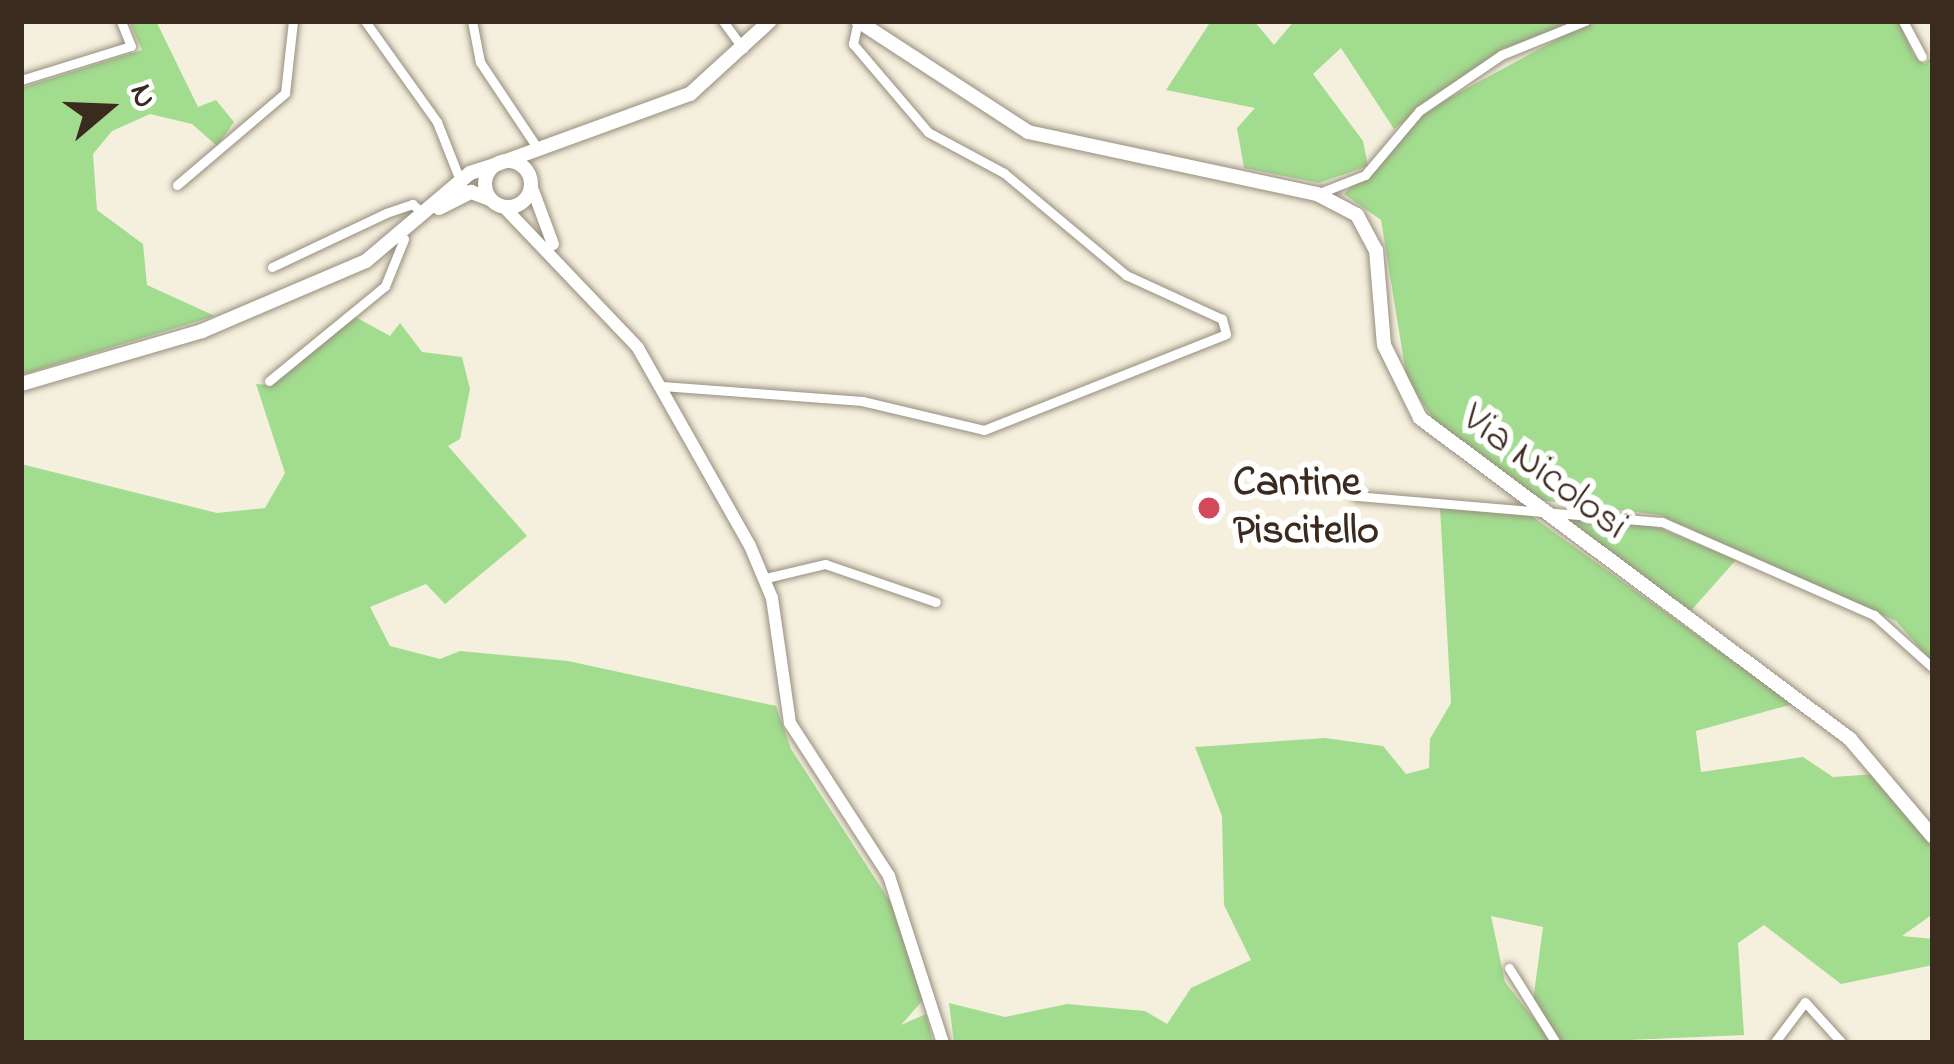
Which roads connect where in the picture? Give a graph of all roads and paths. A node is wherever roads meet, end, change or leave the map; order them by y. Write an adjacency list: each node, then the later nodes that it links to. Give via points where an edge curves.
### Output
1 (121, 21): 12 (street, via 131,46)
2 (293, 21): 18 (street, via 285,93)
3 (365, 21): 19 (street, via 437,122)
4 (472, 21): 13 (street)
5 (723, 21): 10 (street)
6 (770, 21): 10 (main road)
7 (858, 21): 20 (main road, Via Nicolosi, via 1028,132); 28 (street, via 853,44 936,139 1004,173 1137,283 1222,319 1226,334 984,430 862,400)
8 (1585, 21): 20 (street, via 1501,55 1419,111 1365,176)
9 (1904, 21): 11 (street)
10 (743, 49): 14 (main road, via 690,94)
11 (1922, 56)
12 (21, 80)
13 (512, 120): 15 (street); 16 (street)
14 (556, 145): 15 (main road); 17 (main road)
15 (538, 149): 16 (main road)
16 (504, 161): 17 (main road); 19 (main road); 21 (main road, via 485,183)
17 (531, 180): 21 (main road); 24 (street)
18 (177, 185)
19 (465, 186): 21 (main road); 22 (main road)
20 (1317, 194): 30 (main road, Via Nicolosi, via 1371,235 1384,345 1409,402)
21 (497, 203): 24 (street)
22 (429, 215): 23 (main road); 25 (street, via 412,204)
23 (404, 239): 26 (street, via 377,294); 27 (main road, via 202,331)
24 (560, 256): 28 (street)
25 (272, 267)
26 (268, 381)
27 (21, 384)
28 (662, 386): 31 (street)
29 (1356, 496): 30 (street)
30 (1533, 509): 33 (street, via 1662,521 1874,615); 34 (main road, Via Nicolosi, via 1850,739)
31 (766, 578): 32 (street, via 825,563); 36 (street, via 790,723 889,876)
32 (936, 602)
33 (1933, 668)
34 (1933, 837)
35 (1509, 968): 37 (street)
36 (943, 1043)
37 (1556, 1043)
38 (1774, 1043): 39 (street, via 1805,1002)
39 (1842, 1043)

